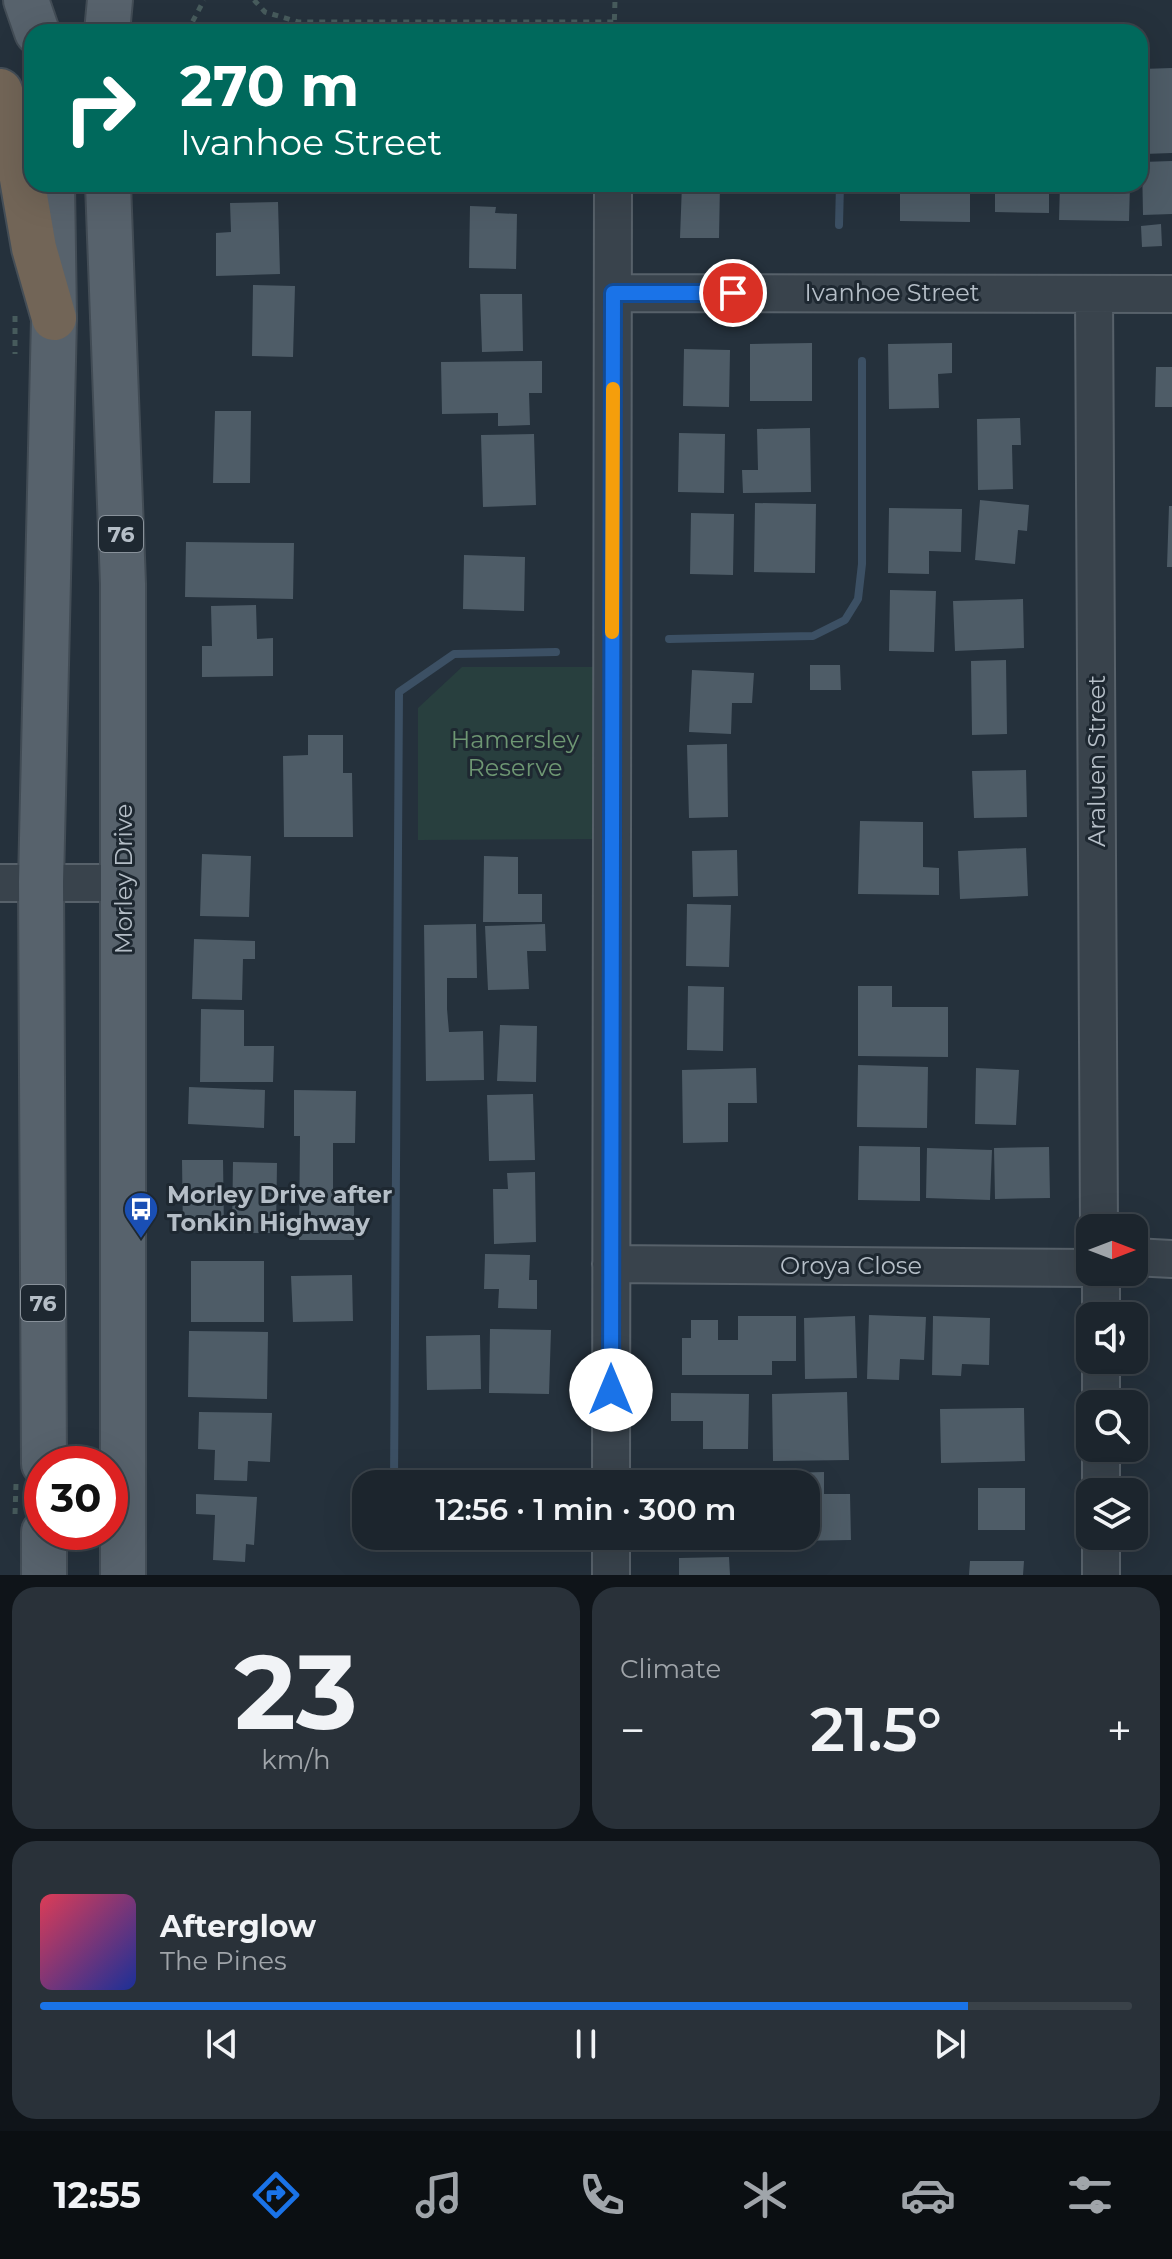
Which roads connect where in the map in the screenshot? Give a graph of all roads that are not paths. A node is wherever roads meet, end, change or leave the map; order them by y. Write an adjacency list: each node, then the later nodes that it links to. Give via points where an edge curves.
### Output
1 (26, 0): 3 (main road)
2 (110, 0): 4 (main road)
3 (34, 24)
4 (108, 24)
5 (0, 91): 6 (highway)
6 (24, 190)
7 (24, 192): 14 (highway)
8 (52, 192): 14 (main road, 76)
9 (108, 192): 16 (main road, Morley Drive / 76, via 123,584)
10 (613, 192): 11 (street)
11 (613, 293): 12 (street, Ivanhoe Street); 20 (street)
12 (1094, 294): 13 (street, Ivanhoe Street); 17 (street, Araluen Street)
13 (1172, 294)
14 (54, 318): 15 (main road, 76)
15 (21, 882): 16 (street); 22 (main road, 76)
16 (124, 883): 28 (main road, Morley Drive / 76)
17 (1099, 1214)
18 (1148, 1258): 19 (street)
19 (1172, 1259)
20 (611, 1264): 21 (street, Oroya Close); 23 (street)
21 (1076, 1268)
22 (43, 1446)
23 (611, 1470)
24 (44, 1550): 27 (main road)
25 (611, 1550): 29 (street)
26 (1101, 1550): 30 (street)
27 (44, 1575)
28 (123, 1575)
29 (611, 1575)
30 (1101, 1575)

